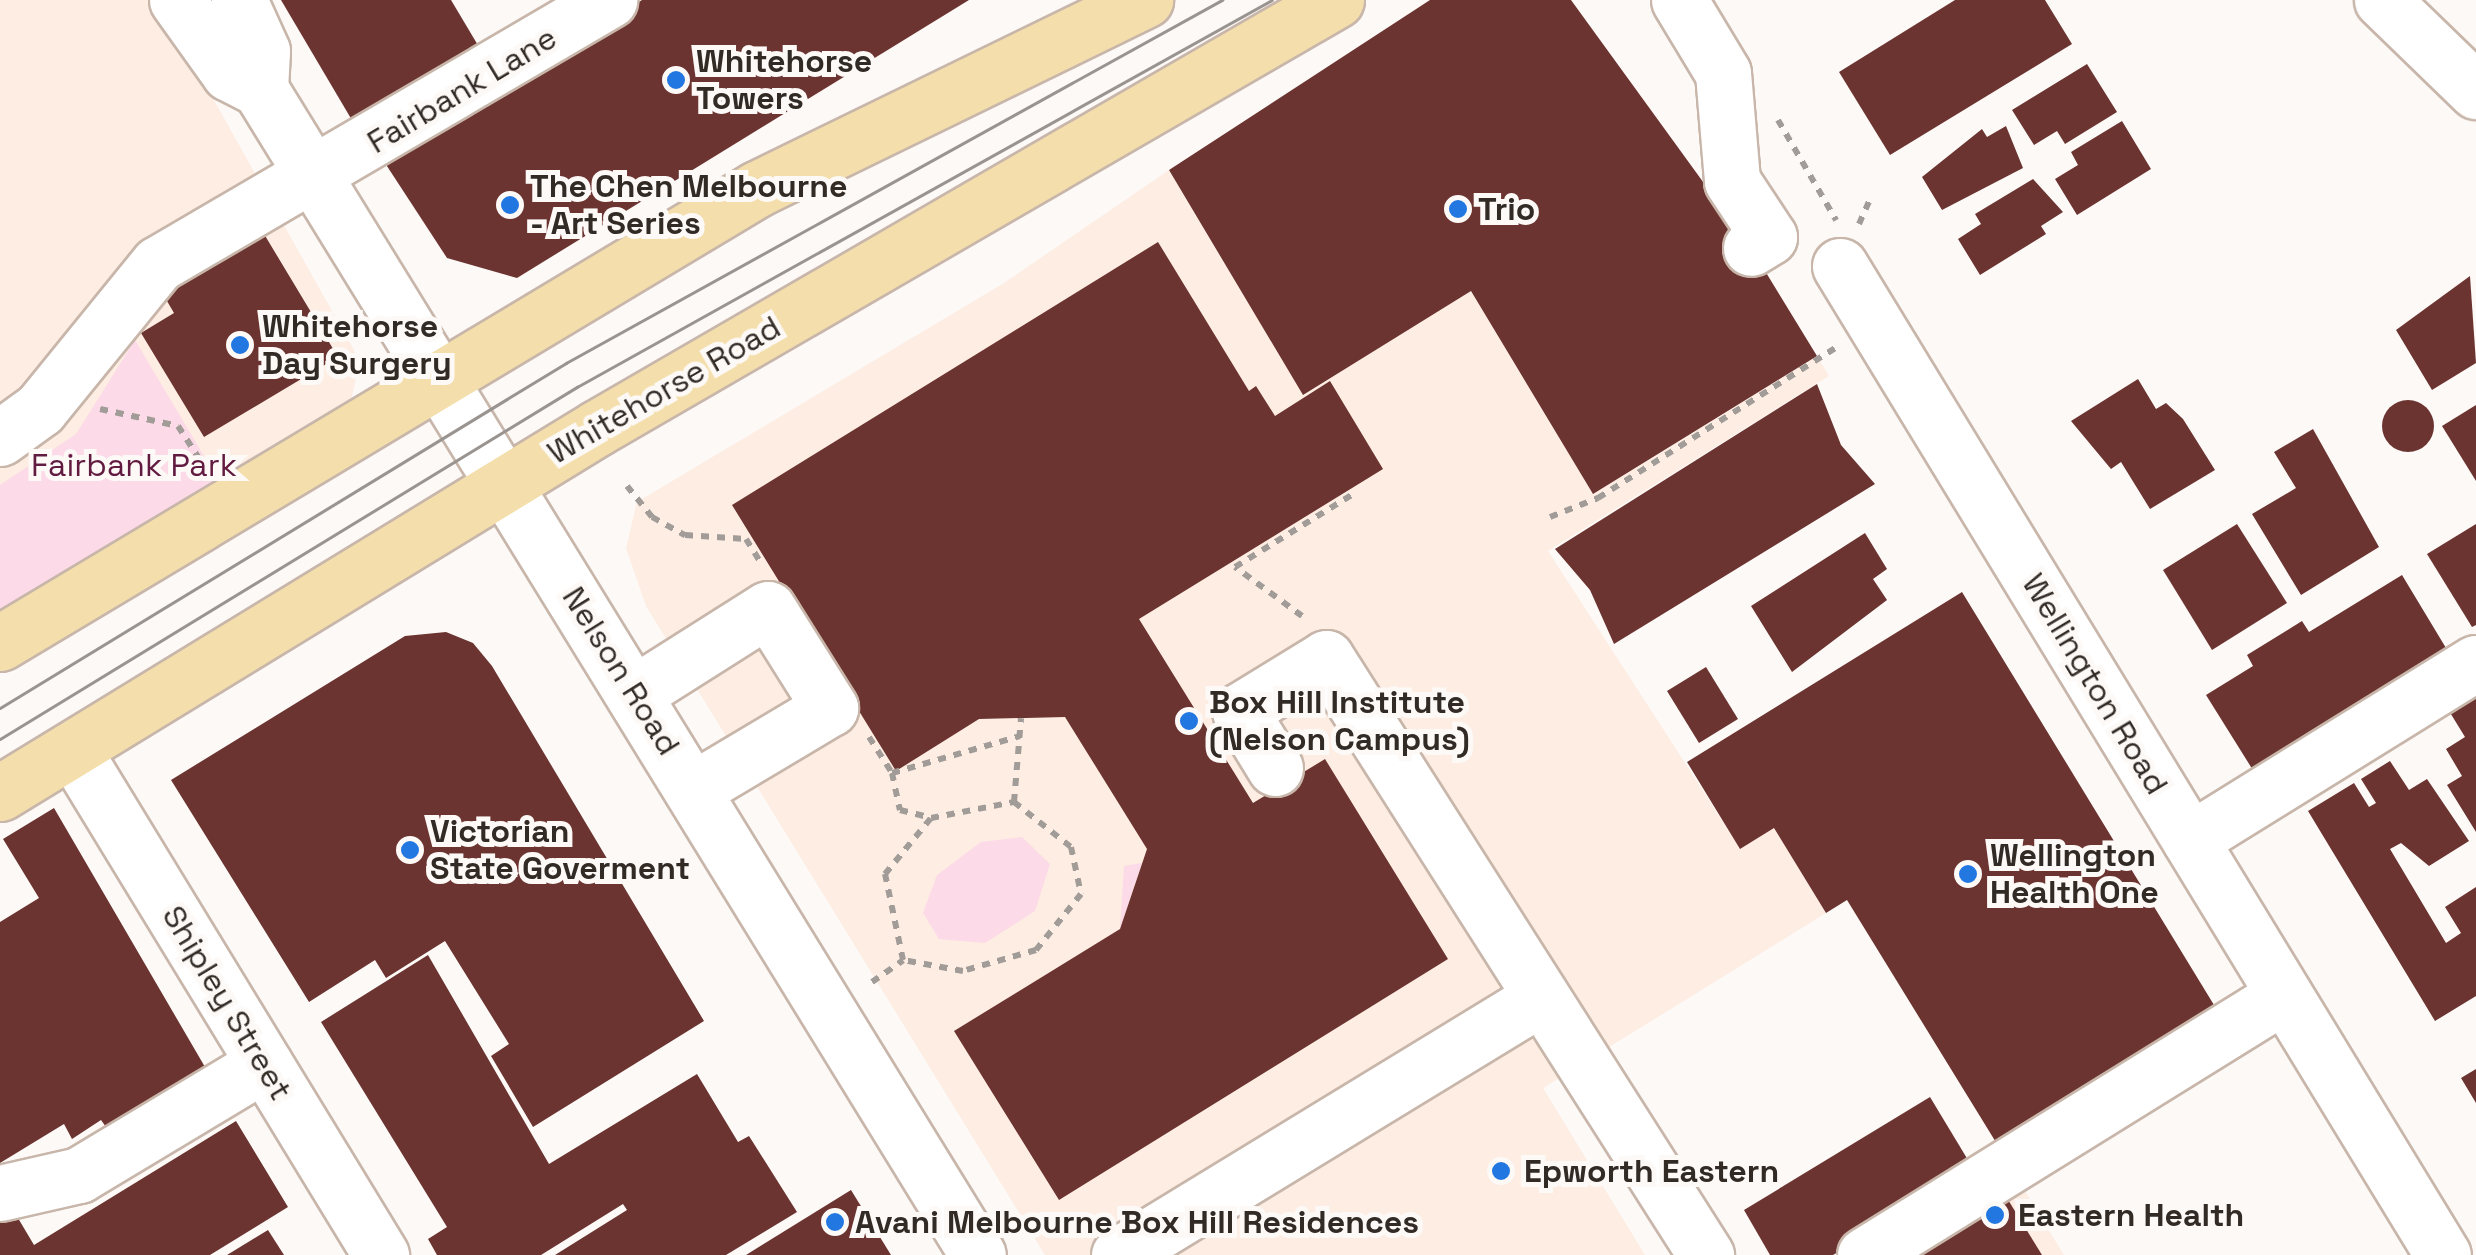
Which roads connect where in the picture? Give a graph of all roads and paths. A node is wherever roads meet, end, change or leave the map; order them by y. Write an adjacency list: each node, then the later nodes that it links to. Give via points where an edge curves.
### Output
1 (178, 0): 9 (street, Nelson Road, via 229,73)
2 (239, 0): 9 (street, Nelson Road, via 262,50)
3 (609, 0): 11 (street, Fairbank Lane, via 362,152)
4 (1144, 0): 15 (main road, via 756,189)
5 (1336, 0): 19 (main road, Whitehorse Road)
6 (1679, 0): 8 (street)
7 (2382, 0): 10 (street)
8 (1723, 73): 12 (street, via 1730,171 1782,187 1786,219); 13 (path, via 1780,122 1835,207)
9 (260, 89): 11 (street, Nelson Road)
10 (2476, 90)
11 (312, 172): 15 (street, Nelson Road); 16 (street, Fairbank Lane, via 143,276)
12 (1760, 242)
13 (1840, 266): 14 (street, Wellington Road)
14 (1874, 324): 21 (path, via 1598,498); 34 (street, Wellington Road)
15 (442, 381): 19 (street, Nelson Road); 22 (main road)
16 (50, 397): 17 (street, Fairbank Lane); 18 (path, via 178,426)
17 (0, 438)
18 (210, 475)
19 (506, 484): 25 (street, Nelson Road); 27 (main road, Whitehorse Road)
20 (1355, 493): 23 (path, via 1235,567 1315,626)
21 (1550, 517)
22 (0, 643)
23 (1326, 658): 28 (street, via 1240,712); 38 (street)
24 (2476, 663): 34 (street)
25 (635, 692): 30 (street, Nelson Road); 30 (street, via 768,609 830,708)
26 (1022, 718): 32 (path)
27 (73, 750): 31 (main road, Whitehorse Road); 39 (street, Shipley Street)
28 (1275, 768)
29 (892, 773): 33 (path, via 900,810)
30 (694, 790): 42 (street, Nelson Road)
31 (0, 794)
32 (1014, 802): 33 (path); 35 (path, via 1071,848 1081,894 1036,950 963,970)
33 (931, 818): 35 (path, via 885,874)
34 (2190, 840): 37 (street, Wellington Road)
35 (903, 960): 36 (path)
36 (872, 982)
37 (2284, 995): 45 (street); 46 (street, Wellington Road)
38 (1538, 999): 43 (street); 44 (street, via 1598,1077)
39 (264, 1064): 40 (street, via 79,1176); 41 (street, Shipley Street)
40 (0, 1193)
41 (382, 1255)
42 (978, 1255)
43 (1119, 1255)
44 (1706, 1255)
45 (1865, 1255)
46 (2443, 1255)

